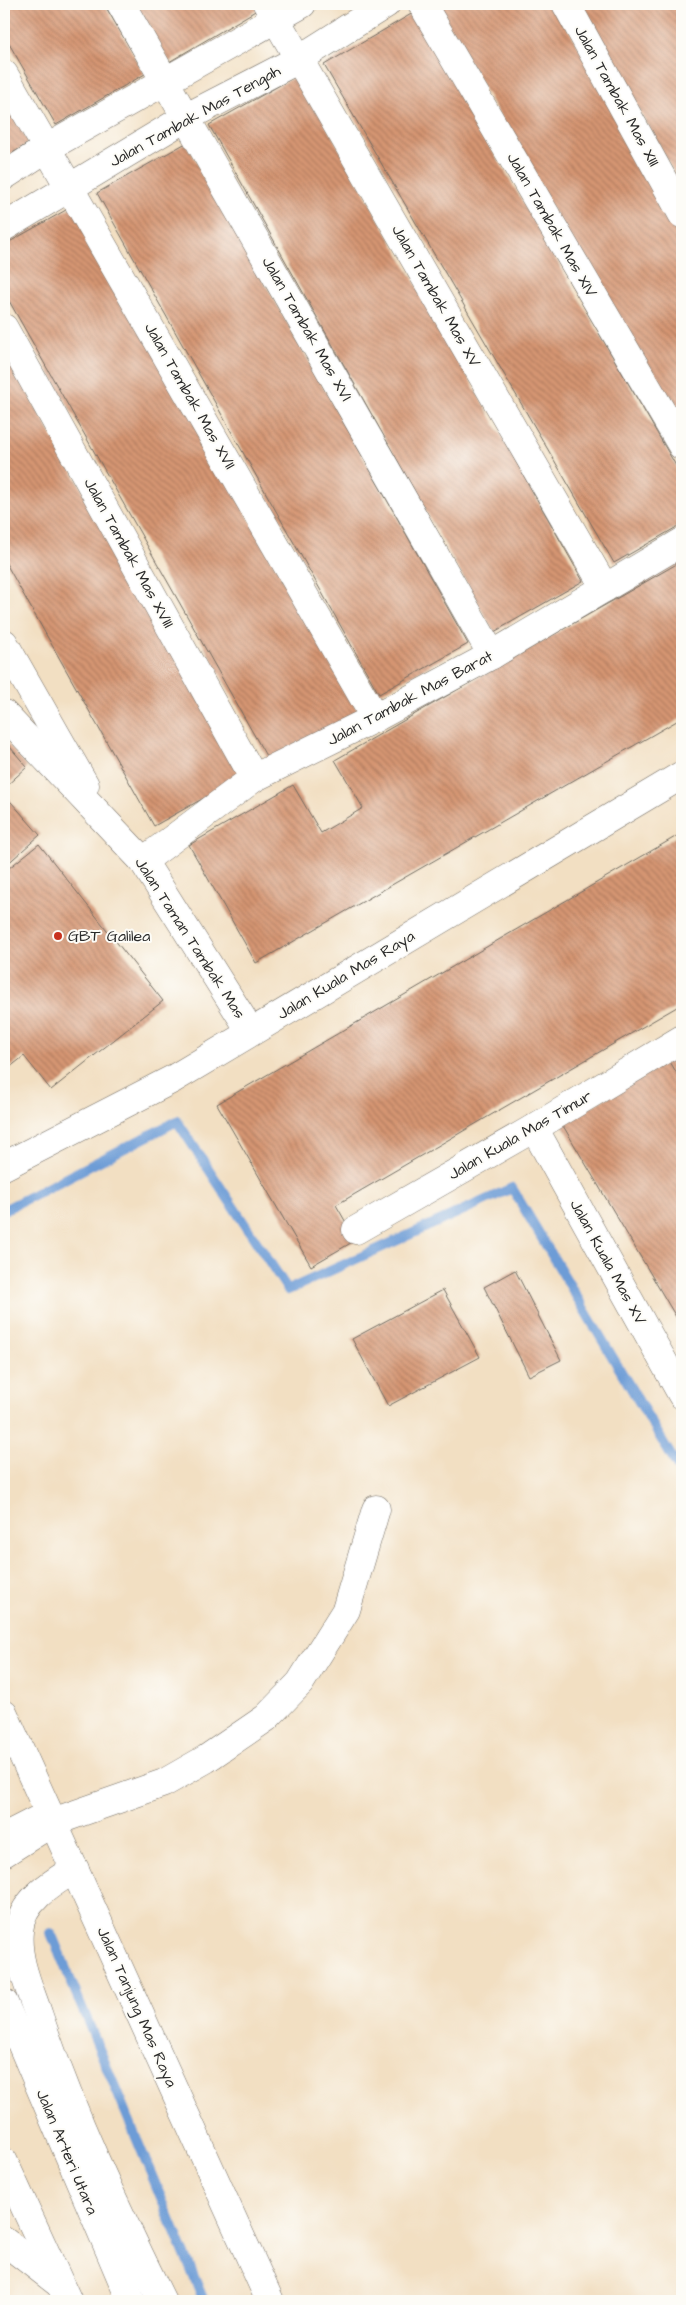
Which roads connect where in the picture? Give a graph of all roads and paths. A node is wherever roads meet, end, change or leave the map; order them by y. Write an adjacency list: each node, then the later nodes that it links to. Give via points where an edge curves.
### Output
1 (121, 4): 9 (main road, Jalan Tambak Mas XVI)
2 (302, 4): 6 (main road)
3 (386, 4): 7 (main road, Jalan Tambak Mas Tengah)
4 (422, 4): 17 (main road, Jalan Tambak Mas XIV)
5 (566, 4): 14 (main road, Jalan Tambak Mas XIII)
6 (271, 11): 7 (main road, Jalan Tambak Mas XV); 9 (main road)
7 (299, 59): 10 (main road, Jalan Tambak Mas Tengah); 19 (main road, Jalan Tambak Mas XV)
8 (4, 74): 11 (main road, Jalan Tambak Mas XVII)
9 (167, 82): 10 (main road, Jalan Tambak Mas XVI); 11 (main road)
10 (187, 117): 13 (main road, Jalan Tambak Mas Tengah); 21 (main road, Jalan Tambak Mas XVI)
11 (47, 148): 12 (main road); 13 (main road, Jalan Tambak Mas XVII)
12 (4, 176)
13 (70, 187): 15 (main road, Jalan Tambak Mas Tengah); 23 (main road, Jalan Tambak Mas XVII)
14 (682, 214)
15 (4, 228)
16 (4, 328): 25 (main road, Jalan Tambak Mas XVIII)
17 (682, 446)
18 (682, 542): 19 (main road, Jalan Tambak Mas Barat)
19 (605, 588): 21 (main road, Jalan Tambak Mas Barat)
20 (4, 643): 26 (main road)
21 (492, 655): 23 (main road, Jalan Tambak Mas Barat)
22 (4, 714): 26 (main road, Jalan Taman Tambak Mas)
23 (375, 718): 25 (main road, Jalan Tambak Mas Barat)
24 (682, 775): 28 (main road, Jalan Kuala Mas Raya)
25 (254, 778): 27 (main road, Jalan Tambak Mas Barat)
26 (107, 823): 27 (main road, Jalan Taman Tambak Mas)
27 (143, 861): 28 (main road, Jalan Taman Tambak Mas)
28 (251, 1032): 31 (main road, Jalan Kuala Mas Raya, via 173,1079)
29 (681, 1042): 30 (main road, Jalan Kuala Mas Timur)
30 (534, 1128): 32 (main road, Jalan Kuala Mas Timur); 33 (main road, Jalan Kuala Mas XV)
31 (4, 1166)
32 (356, 1230)
33 (682, 1396)
34 (376, 1509): 36 (main road, via 346,1610 300,1683 266,1718 164,1783)
35 (4, 1714): 36 (main road, Jalan Tanjung Mas Raya)
36 (51, 1818): 37 (main road); 38 (main road); 39 (main road, Jalan Tanjung Mas Raya)
37 (4, 1837)
38 (4, 1853)
39 (75, 1869): 45 (main road, via 46,1887 25,1912 19,1930 20,1955 51,2052 82,2128); 46 (main road, Jalan Tanjung Mas Raya)
40 (4, 2003): 44 (main road, Jalan Arteri Utara)
41 (4, 2162): 43 (main road)
42 (4, 2241): 43 (main road)
43 (64, 2293)
44 (131, 2301)
45 (162, 2301)
46 (270, 2301)

